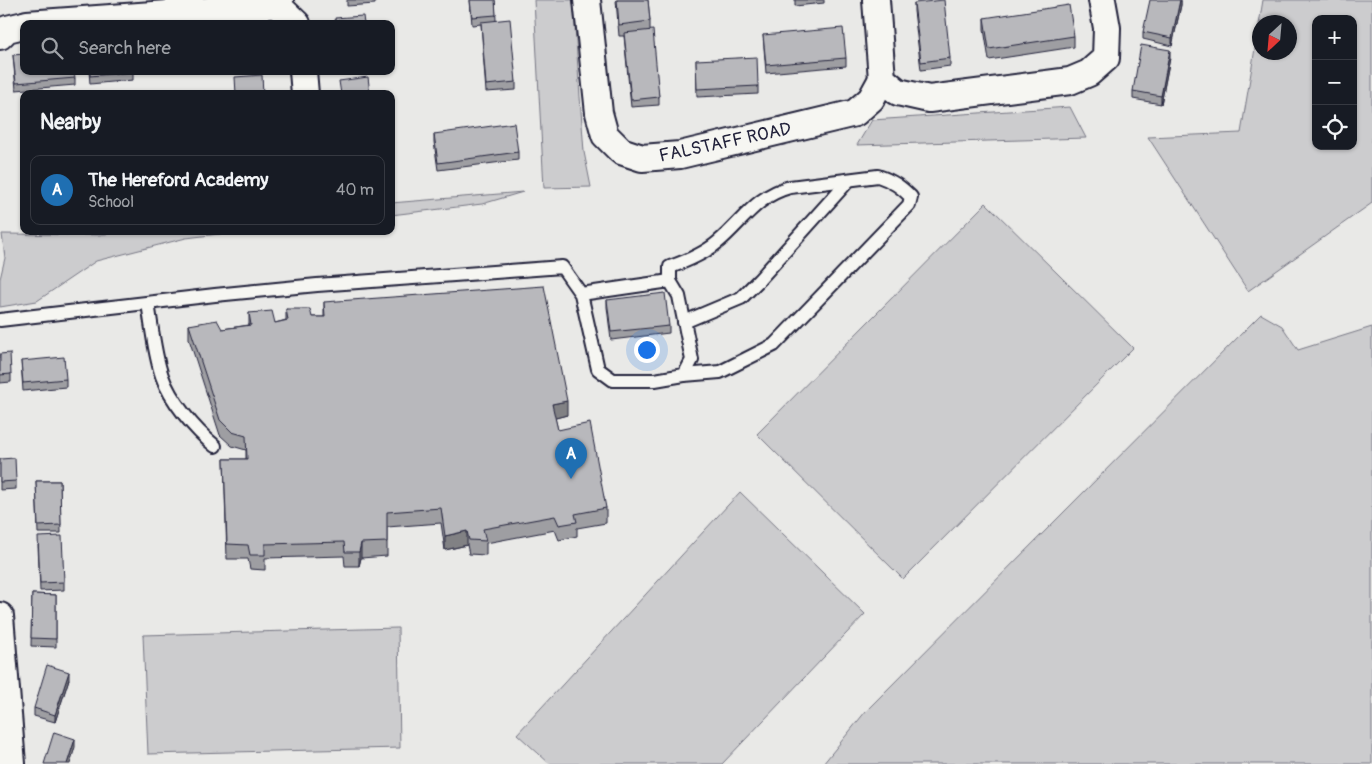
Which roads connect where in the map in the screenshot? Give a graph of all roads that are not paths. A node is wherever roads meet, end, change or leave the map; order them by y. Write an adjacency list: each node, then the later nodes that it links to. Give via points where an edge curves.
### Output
1 (587, 0): 10 (street, FALSTAFF ROAD, via 599,113 605,135 621,150 642,158 680,155 855,112 871,99)
2 (876, 0): 10 (street)
3 (1102, 0): 10 (street, via 1107,28 1106,58 1089,73 1070,81 930,98 898,92)
4 (278, 2): 5 (street, via 251,8); 6 (street)
5 (82, 20)
6 (295, 20)
7 (20, 26): 8 (street)
8 (0, 36)
9 (303, 75): 11 (street)
10 (882, 80)
11 (304, 90)
12 (849, 180): 13 (lane, via 790,187 761,200 717,243 670,267); 17 (lane, via 741,298); 18 (lane, via 878,176 890,180 911,197 910,205 774,345 720,372)
13 (670, 281): 14 (lane); 17 (lane, via 679,296)
14 (581, 294): 15 (lane, via 562,267 317,285); 18 (lane, via 598,369 613,380 655,380)
15 (148, 303): 16 (lane); 19 (lane, via 158,364 167,388 186,415)
16 (0, 320)
17 (684, 322): 18 (lane, via 692,360)
18 (684, 375)
19 (215, 446)
20 (0, 616): 21 (street)
21 (12, 764)

